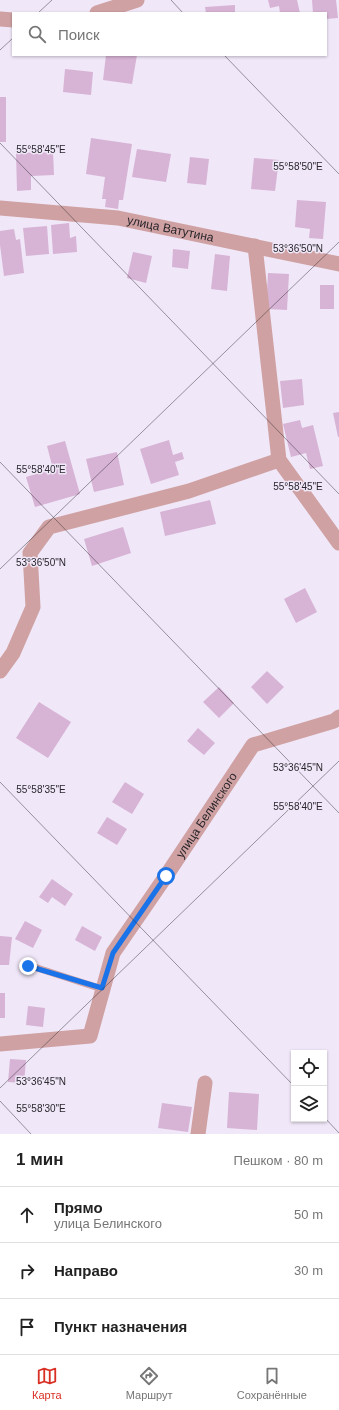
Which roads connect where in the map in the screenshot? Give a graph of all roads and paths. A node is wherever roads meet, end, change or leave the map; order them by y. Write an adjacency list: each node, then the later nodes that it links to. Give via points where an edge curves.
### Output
1 (138, 0): 2 (street)
2 (99, 12)
3 (0, 19): 4 (street)
4 (12, 20)
5 (0, 208): 6 (street, улица Ватутина, via 118,218)
6 (255, 246): 7 (street, улица Ватутина); 8 (street)
7 (339, 264)
8 (279, 460): 9 (street); 10 (street, via 189,490 49,527 30,553 33,607 13,652)
9 (339, 543)
10 (0, 671)
11 (337, 722): 13 (street, улица Белинского, via 253,746 113,953)
12 (28, 966): 13 (lane)
13 (102, 988): 14 (street, улица Белинского, via 90,1036)
14 (0, 1044)
15 (205, 1083): 16 (street)
16 (198, 1134)

